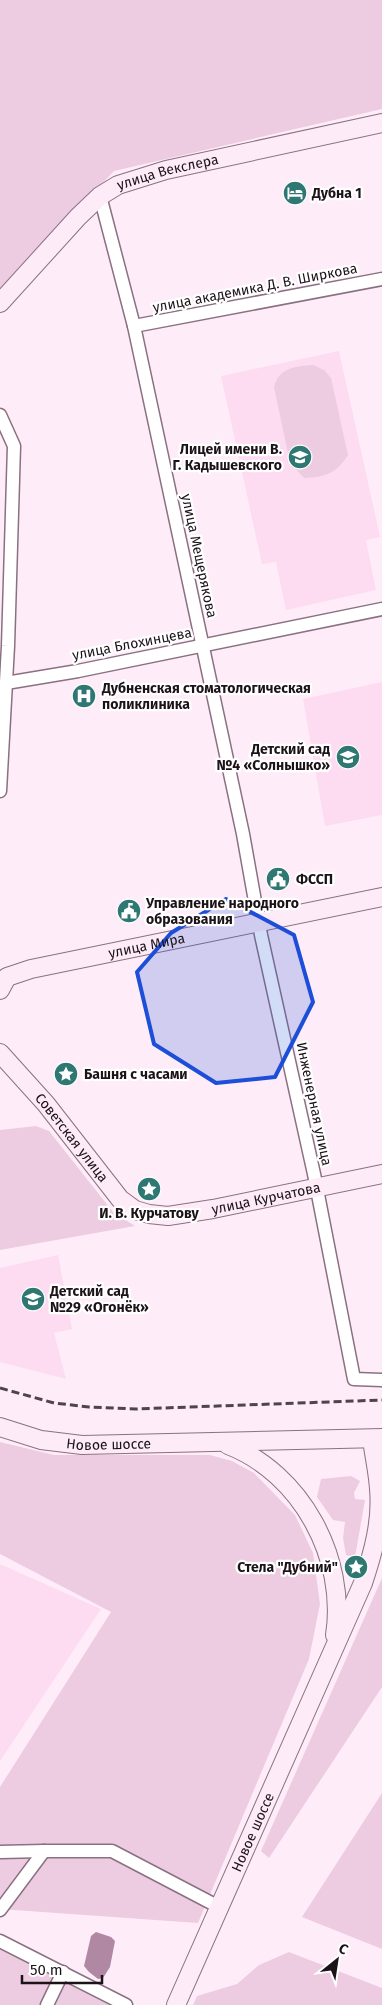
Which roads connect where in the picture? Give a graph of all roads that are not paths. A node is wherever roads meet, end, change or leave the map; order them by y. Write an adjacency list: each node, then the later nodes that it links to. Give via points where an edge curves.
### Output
1 (382, 124): 2 (main road, улица Векслера, via 166,170 118,185)
2 (100, 196): 4 (main road, улица Векслера); 5 (street, улица Мещерякова)
3 (382, 279): 5 (street, улица академика Д. В. Ширкова)
4 (0, 303)
5 (134, 326): 8 (street, улица Мещерякова)
6 (0, 415): 9 (street, via 14,446)
7 (382, 609): 8 (street, улица Блохинцева)
8 (203, 646): 9 (street, улица Блохинцева); 13 (street, улица Мещерякова)
9 (6, 682): 10 (street)
10 (1, 754): 11 (street)
11 (0, 791)
12 (382, 897): 13 (main road, улица Мира)
13 (260, 924): 14 (main road, улица Мира, via 31,969 7,977); 17 (street, Инженерная улица)
14 (0, 985)
15 (0, 1053): 18 (main road, Советская улица, via 54,1114 120,1199)
16 (382, 1174): 17 (main road, улица Курчатова)
17 (316, 1188): 18 (main road, улица Курчатова, via 213,1209 168,1216); 19 (street, Инженерная улица, via 354,1379)
18 (149, 1214)
19 (382, 1380)
20 (0, 1428): 23 (main road, Новое шоссе, via 41,1440 82,1445)
21 (377, 1439): 22 (main road, Новое шоссе); 25 (main road, Новое шоссе)
22 (274, 1442): 23 (main road, Новое шоссе); 24 (main road, via 268,1460)
23 (221, 1443): 24 (main road, Новое шоссе, via 248,1454)
24 (274, 1474): 26 (main road, Новое шоссе, via 295,1495 316,1526)
25 (381, 1486): 27 (main road, Новое шоссе, via 378,1530)
26 (335, 1579): 27 (main road, via 344,1588 352,1589); 28 (main road, Новое шоссе, via 336,1626)
27 (363, 1583): 28 (main road, Новое шоссе)
28 (329, 1659): 31 (main road, Новое шоссе)
29 (44, 1851): 30 (street); 31 (street, via 112,1851); 32 (street)
30 (0, 1852)
31 (219, 1907): 37 (main road, Новое шоссе)
32 (0, 1910)
33 (0, 1941): 34 (street)
34 (62, 1972): 35 (street); 36 (street)
35 (47, 2005)
36 (126, 2005)
37 (176, 2005)

